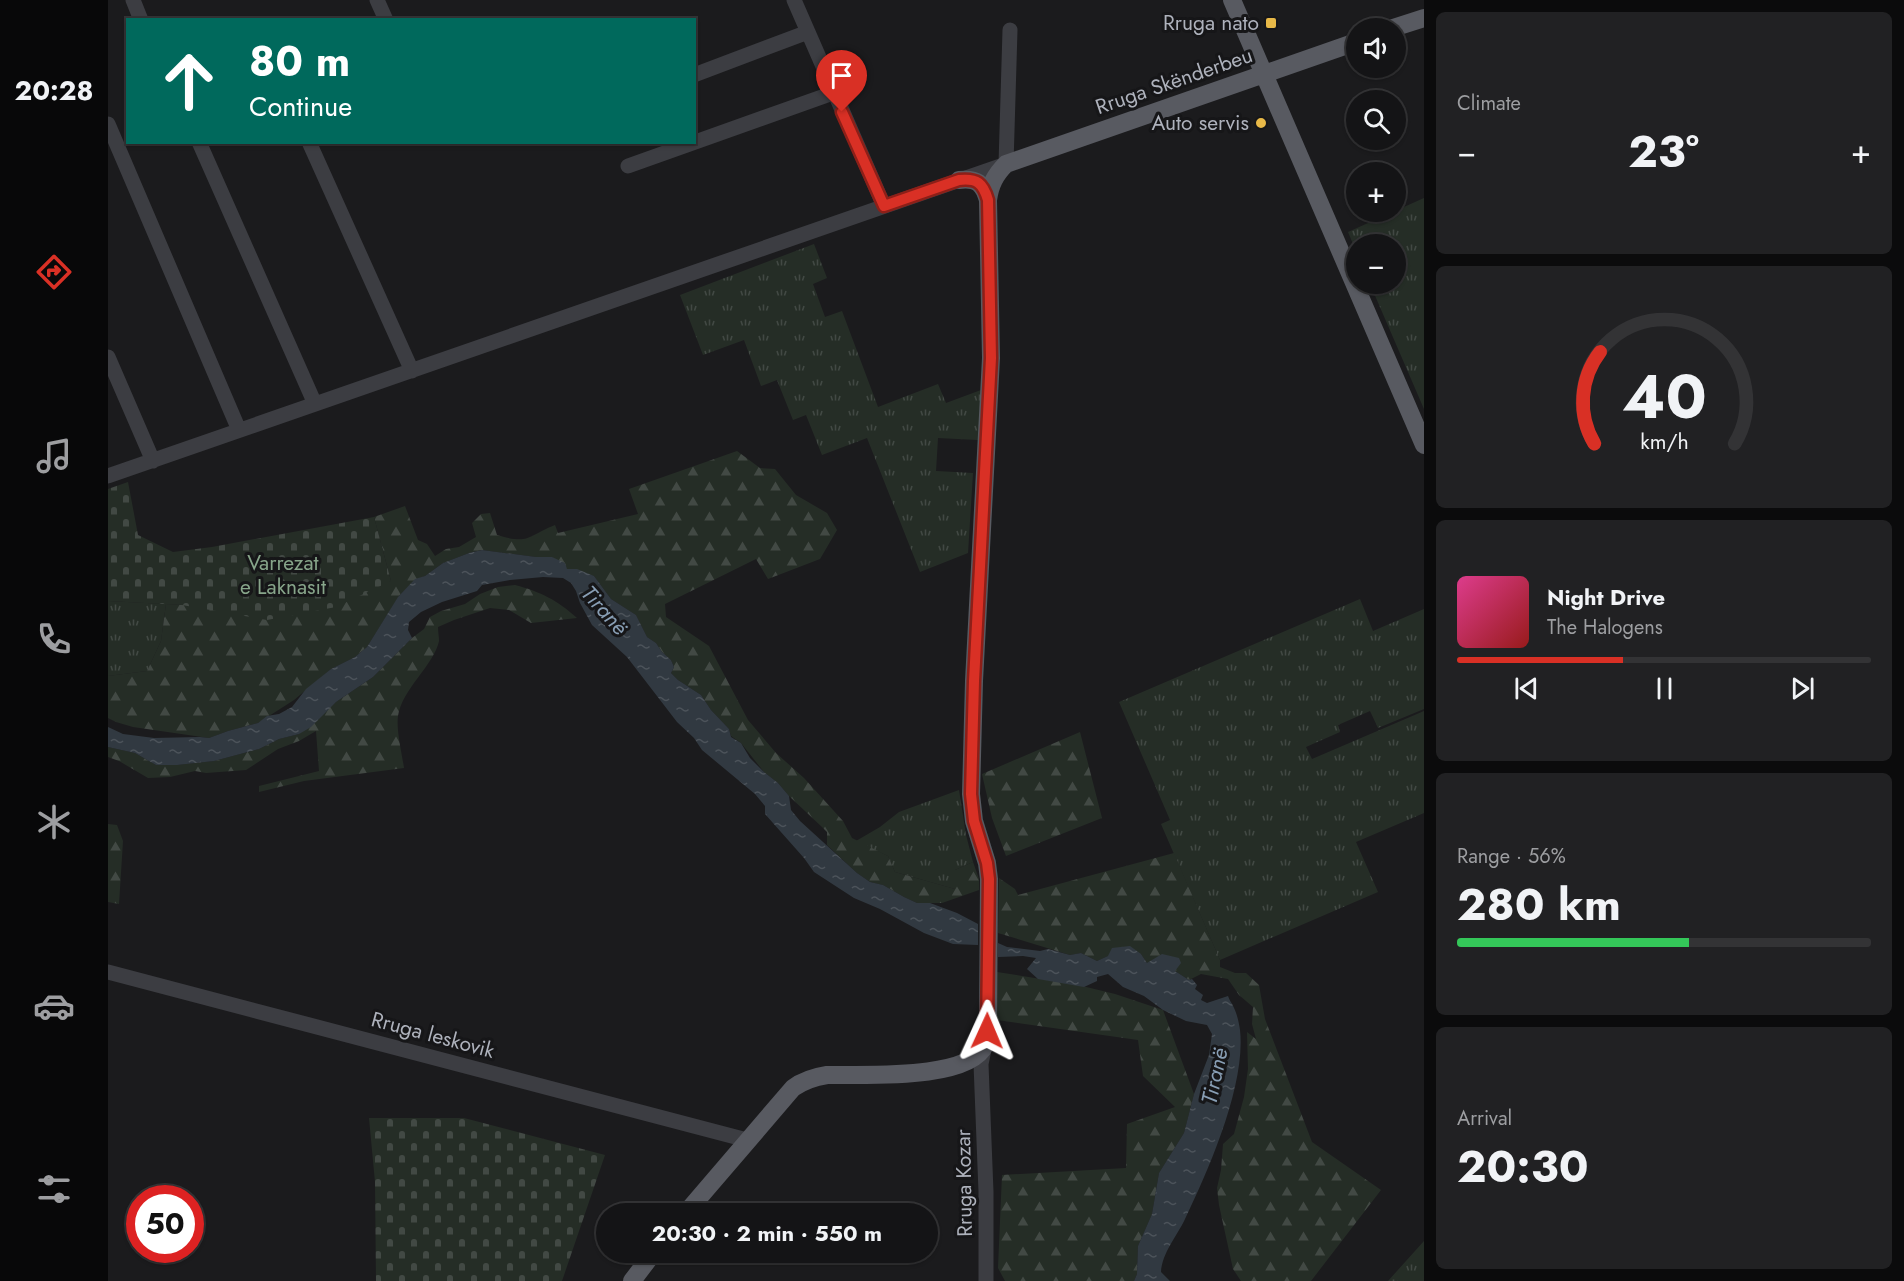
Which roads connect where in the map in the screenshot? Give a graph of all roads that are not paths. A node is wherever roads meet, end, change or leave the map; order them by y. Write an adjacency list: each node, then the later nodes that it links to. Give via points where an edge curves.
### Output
1 (133, 0): 5 (street)
2 (377, 0): 6 (street)
3 (794, 0): 10 (street)
4 (1232, 0): 13 (main road)
5 (140, 18)
6 (385, 18)
7 (1424, 18): 8 (main road)
8 (1406, 24)
9 (1010, 30): 20 (street)
10 (808, 32): 12 (street); 14 (street)
11 (1346, 45): 13 (main road, Rruga Skënderbeu)
12 (696, 74)
13 (1263, 74): 20 (main road, Rruga Skënderbeu); 29 (main road)
14 (833, 93): 16 (street); 24 (street)
15 (108, 124): 28 (street)
16 (696, 142)
17 (200, 144): 27 (street)
18 (310, 144): 26 (street)
19 (690, 144): 21 (street)
20 (1006, 164): 22 (street); 23 (main road, via 997,172)
21 (628, 166)
22 (959, 180): 23 (main road, via 979,183); 24 (street)
23 (988, 200): 33 (main road, via 991,358 971,794 989,879)
24 (884, 206): 26 (street)
25 (108, 357): 30 (street)
26 (412, 371): 27 (street)
27 (315, 404): 28 (street)
28 (239, 430): 30 (street)
29 (1424, 445)
30 (153, 460): 31 (street)
31 (108, 476)
32 (108, 972): 36 (street, Rruga leskovik)
33 (986, 1038): 34 (main road, via 976,1056); 35 (street, Rruga Kozar)
34 (953, 1068): 35 (street, via 968,1071); 36 (main road, via 808,1079 793,1088)
35 (981, 1084): 40 (street, Rruga Kozar)
36 (747, 1140): 37 (main road)
37 (694, 1203)
38 (646, 1263): 39 (main road)
39 (632, 1281)
40 (986, 1281)

